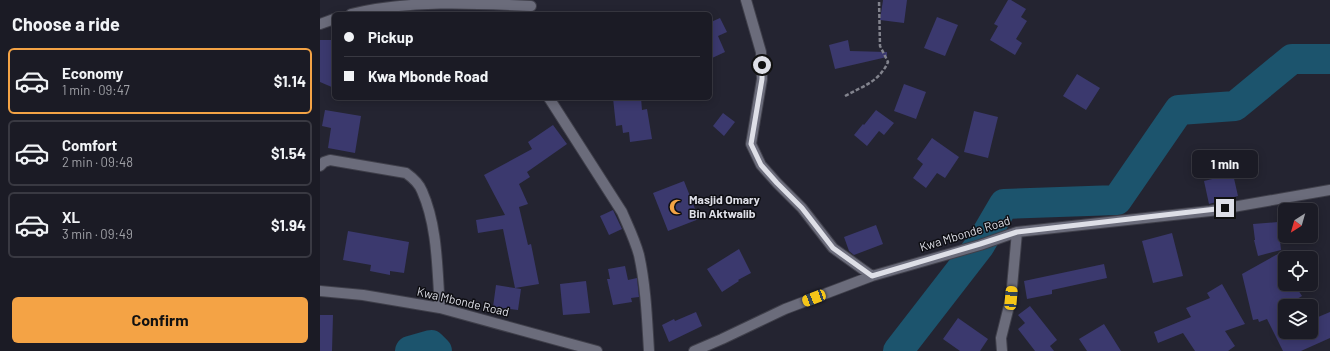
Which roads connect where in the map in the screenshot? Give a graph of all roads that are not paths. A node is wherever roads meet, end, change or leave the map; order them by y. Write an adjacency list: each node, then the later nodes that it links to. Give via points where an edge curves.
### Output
1 (746, 0): 10 (street, via 762,52 762,79 751,144 761,165 802,208 833,248)
2 (531, 6): 3 (street, via 419,2 389,4)
3 (357, 12)
4 (332, 20): 5 (street)
5 (320, 24)
6 (550, 100): 14 (street, via 622,212 630,232 638,254 646,297)
7 (320, 166): 12 (street, via 330,160 406,173 414,178 422,190 431,219)
8 (1330, 190): 9 (street, Kwa Mbonde Road, via 1210,211)
9 (1017, 232): 10 (street, Kwa Mbonde Road); 16 (street, via 1011,298 1001,338)
10 (872, 276): 15 (street, Kwa Mbonde Road, via 785,309)
11 (320, 291): 12 (street, Kwa Mbonde Road, via 363,295)
12 (440, 308): 13 (street, Kwa Mbonde Road)
13 (597, 351)
14 (649, 351)
15 (694, 351)
16 (1002, 351)

